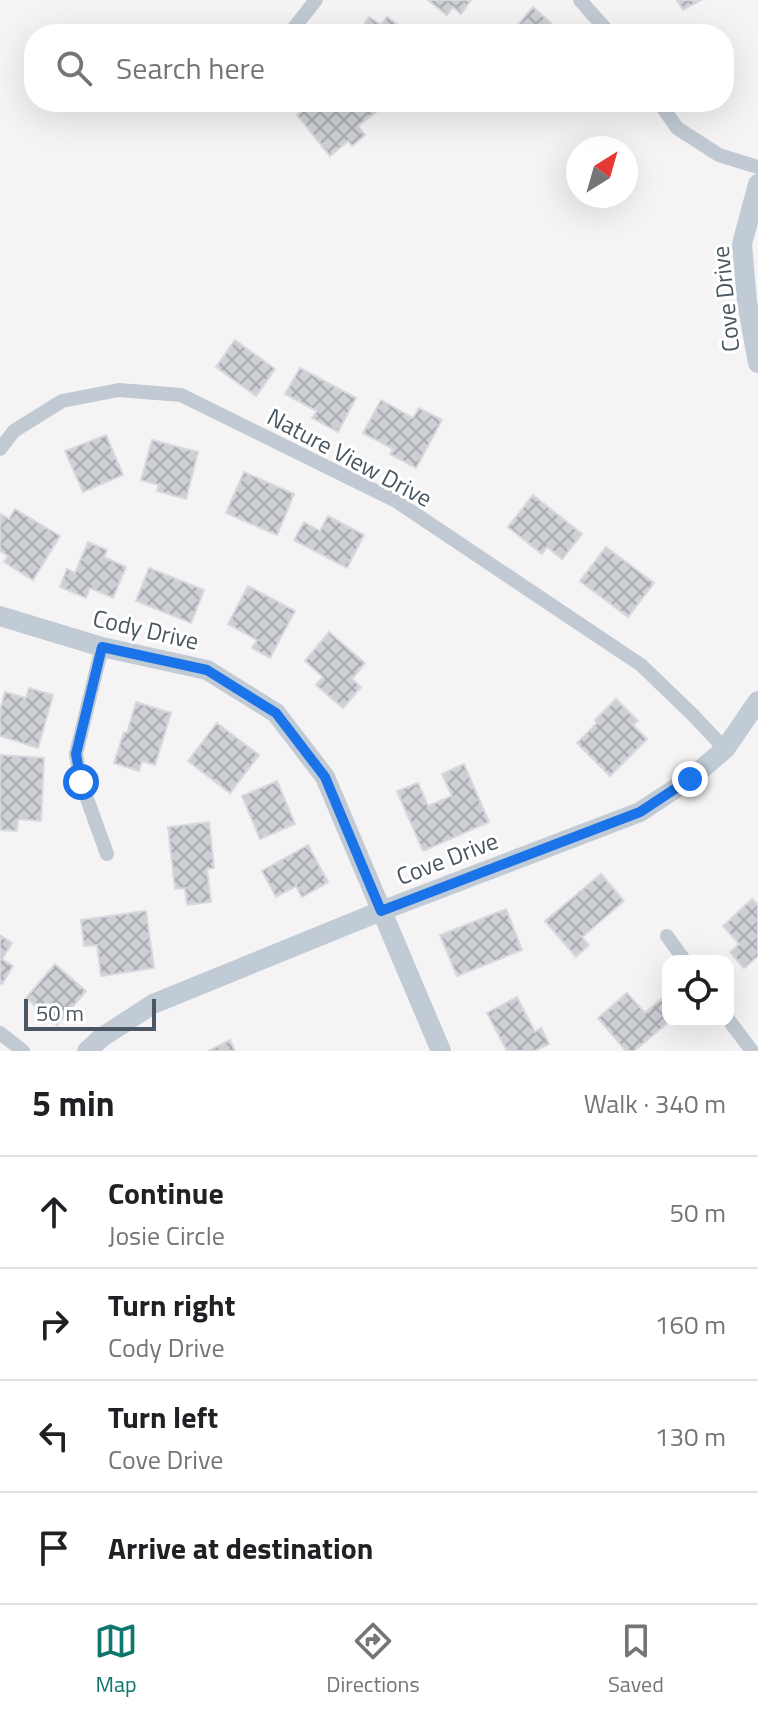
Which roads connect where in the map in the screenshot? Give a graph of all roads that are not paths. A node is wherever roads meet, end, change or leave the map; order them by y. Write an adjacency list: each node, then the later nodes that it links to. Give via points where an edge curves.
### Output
1 (316, 0): 3 (street)
2 (580, 0): 4 (street)
3 (297, 24)
4 (601, 24)
5 (666, 112): 6 (street, via 677,128 719,155)
6 (758, 167)
7 (758, 184): 8 (main road, Cove Drive, via 742,244)
8 (758, 363)
9 (0, 449): 13 (street, Nature View Drive, via 14,431 62,401 119,390 181,395 396,501 641,665)
10 (0, 616): 11 (main road, Cody Drive)
11 (102, 647): 14 (street, via 76,754); 15 (main road, Cody Drive, via 207,670 276,713 325,777)
12 (758, 701): 13 (main road, Cove Drive)
13 (725, 749): 15 (main road, Cove Drive, via 640,812)
14 (107, 854)
15 (381, 911): 21 (main road, Cove Drive, via 153,1004); 22 (main road, Cody Drive)
16 (667, 936): 17 (street)
17 (681, 955)
18 (734, 1027): 23 (street)
19 (0, 1033): 20 (street)
20 (23, 1051)
21 (87, 1051)
22 (441, 1051)
23 (752, 1051)

